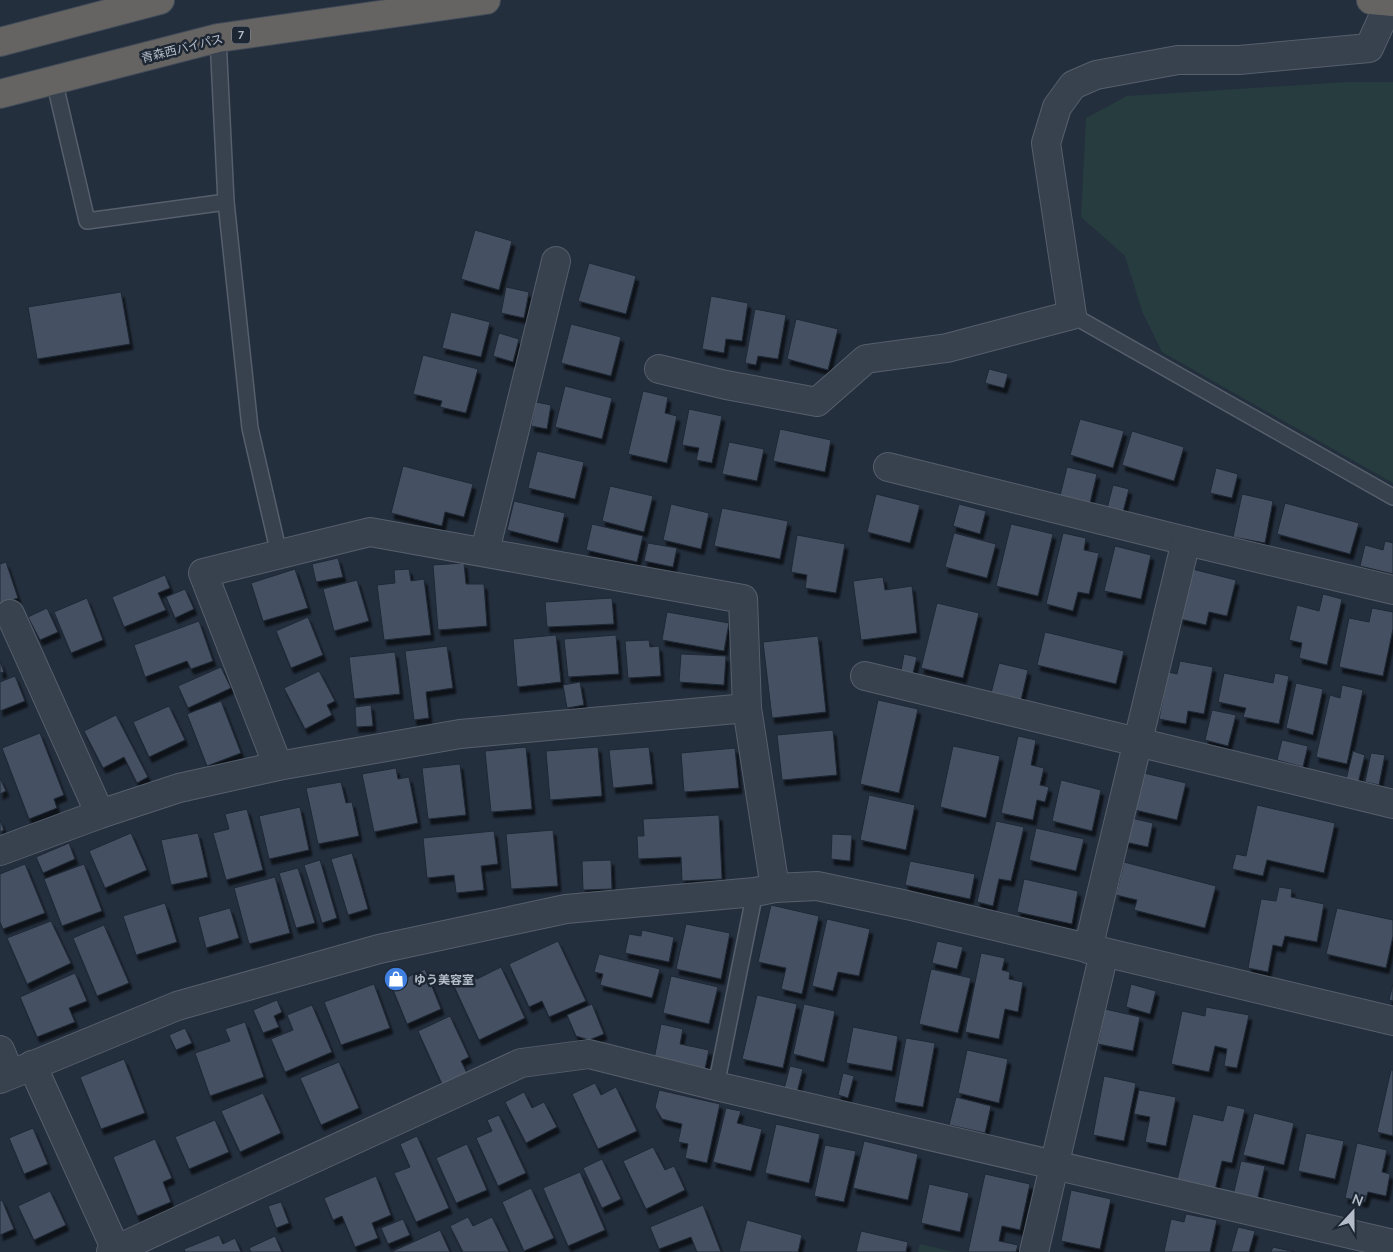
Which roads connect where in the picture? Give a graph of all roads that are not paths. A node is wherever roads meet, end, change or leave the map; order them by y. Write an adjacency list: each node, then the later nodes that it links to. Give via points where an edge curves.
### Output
1 (160, 0): 5 (highway)
2 (486, 0): 4 (highway, 青森西バイパス / 7)
3 (1385, 1): 10 (street, via 1369,48 1239,60 1178,60 1096,75 1073,85 1057,107 1046,143)
4 (218, 38): 6 (highway, 青森西バイパス / 7); 8 (lane)
5 (0, 42)
6 (54, 80): 7 (highway, 青森西バイパス / 7); 8 (lane, via 87,221)
7 (0, 94)
8 (226, 202): 16 (lane, via 250,428)
9 (556, 261): 15 (street)
10 (1072, 315): 11 (street, via 947,348 866,359 817,402); 13 (lane)
11 (659, 369)
12 (888, 467): 14 (street)
13 (1393, 497)
14 (1186, 541): 17 (street); 21 (street)
15 (485, 551): 16 (street, via 370,532); 20 (street, via 743,599)
16 (279, 554): 22 (street, via 202,574)
17 (1393, 590)
18 (10, 614): 24 (street)
19 (865, 676): 21 (street)
20 (747, 708): 22 (street, via 460,734); 26 (street)
21 (1137, 742): 23 (street); 27 (street)
22 (278, 766): 24 (street, via 179,788)
23 (1393, 804)
24 (100, 814): 25 (street)
25 (0, 850)
26 (765, 890): 27 (street, via 817,886); 29 (street, via 566,909 379,949 176,1006); 30 (lane)
27 (1096, 951): 28 (street); 31 (street)
28 (1393, 1021)
29 (11, 1067): 33 (street)
30 (716, 1086): 31 (street); 33 (street, via 589,1054 521,1063)
31 (1055, 1166): 32 (street); 34 (street)
32 (1393, 1244)
33 (113, 1251)
34 (1034, 1252)

